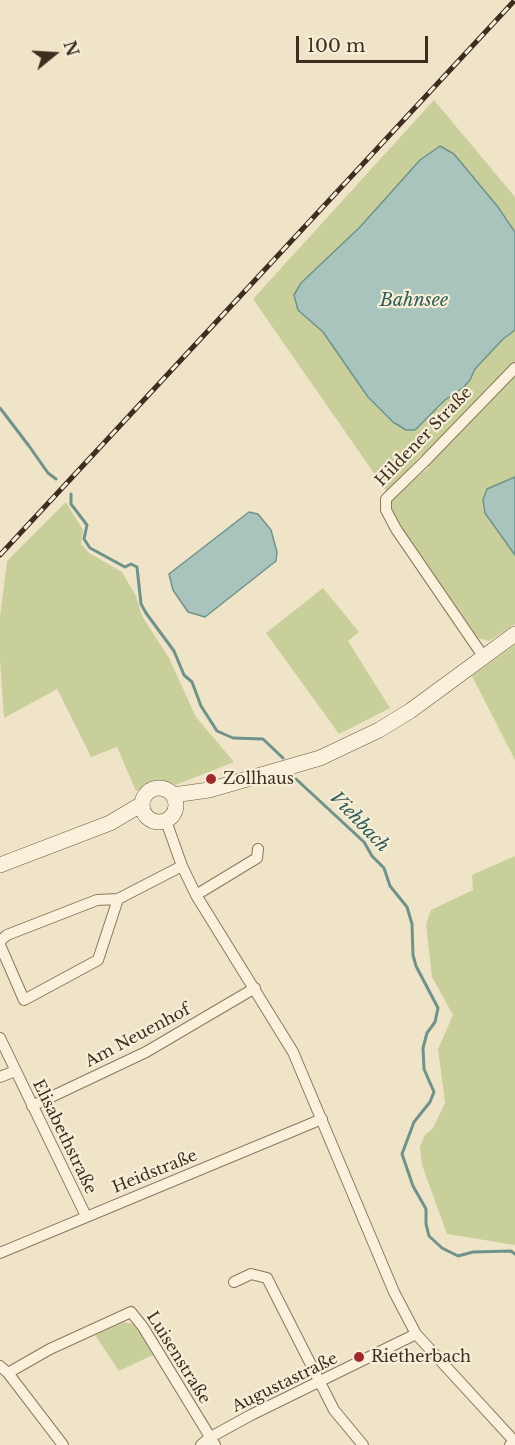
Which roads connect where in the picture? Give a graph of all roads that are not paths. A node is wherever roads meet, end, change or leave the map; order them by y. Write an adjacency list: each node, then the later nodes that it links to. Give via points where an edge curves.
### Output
1 (515, 368): 3 (street, Hildener Straße, via 386,499 386,510 396,529)
2 (515, 634): 3 (main road)
3 (483, 657): 4 (main road, via 379,730 310,762)
4 (174, 801): 5 (main road, via 166,789 151,790); 6 (main road, via 171,817)
5 (144, 810): 6 (main road, via 152,820); 8 (main road)
6 (166, 821): 9 (street)
7 (258, 849): 10 (street, via 256,858)
8 (0, 865)
9 (182, 866): 10 (street); 11 (street)
10 (196, 895): 13 (street)
11 (118, 899): 12 (street, via 97,900 7,935); 12 (street, via 98,960 24,1000)
12 (0, 943)
13 (255, 988): 17 (street, Am Neuenhof, via 146,1052); 18 (street, via 293,1052)
14 (0, 1038): 15 (street, Elisabethstraße)
15 (15, 1071): 16 (street, Elisabethstraße); 17 (street, Elisabethstraße)
16 (0, 1077)
17 (32, 1106): 19 (street, Elisabethstraße)
18 (322, 1119): 19 (street, Heidstraße); 22 (street, via 394,1292)
19 (86, 1216): 20 (street, Heidstraße)
20 (0, 1252)
21 (234, 1282): 24 (street, via 251,1274 267,1278)
22 (416, 1334): 24 (street, Augustastraße); 25 (street)
23 (4, 1369): 26 (street, Luisenstraße, via 131,1312 143,1326); 27 (street)
24 (318, 1383): 26 (street, Augustastraße, via 251,1415); 28 (street)
25 (515, 1442): 29 (street)
26 (208, 1443)
27 (63, 1445)
28 (363, 1445)
29 (510, 1445)

